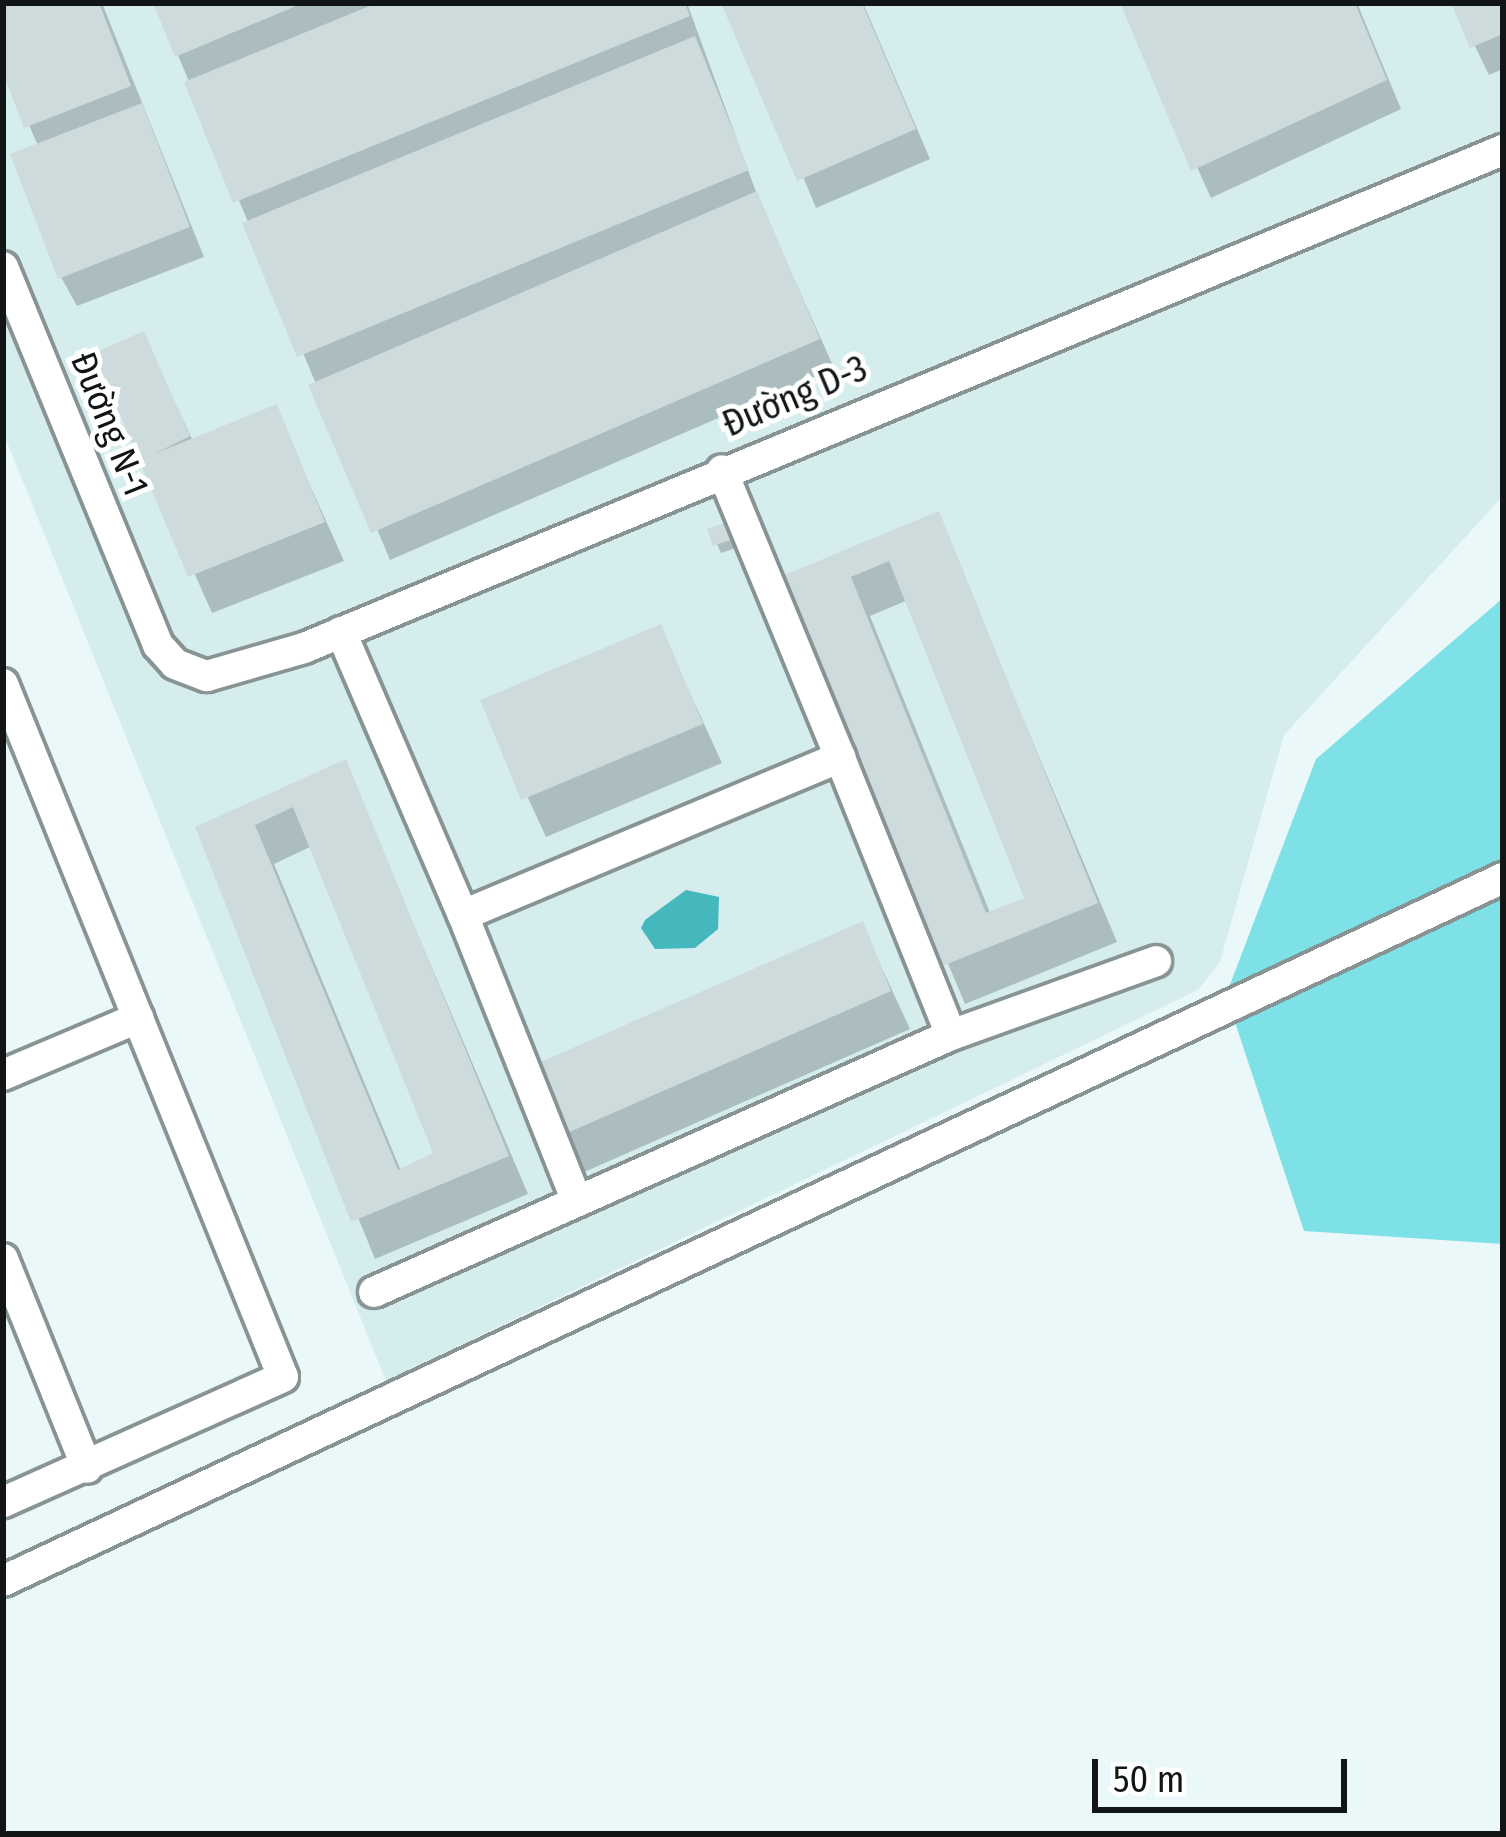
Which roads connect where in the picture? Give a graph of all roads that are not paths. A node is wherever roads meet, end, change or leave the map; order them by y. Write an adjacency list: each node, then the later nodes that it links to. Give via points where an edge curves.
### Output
1 (1503, 150): 3 (street, Đường D-3)
2 (3, 267): 4 (street, Đường N-1)
3 (722, 470): 5 (street, Đường D-3); 7 (street)
4 (143, 611): 5 (street, Đường D-3, via 175,664 207,676)
5 (341, 632): 9 (street)
6 (3, 683): 11 (street)
7 (840, 757): 9 (street); 12 (street)
8 (1503, 878): 19 (street)
9 (464, 915): 14 (street)
10 (1156, 961): 12 (street)
11 (138, 1018): 13 (street); 17 (street, via 284,1377)
12 (951, 1035): 14 (street)
13 (3, 1075)
14 (577, 1201): 16 (street)
15 (3, 1258): 17 (street)
16 (374, 1292)
17 (87, 1468): 18 (street)
18 (3, 1502)
19 (3, 1581)

